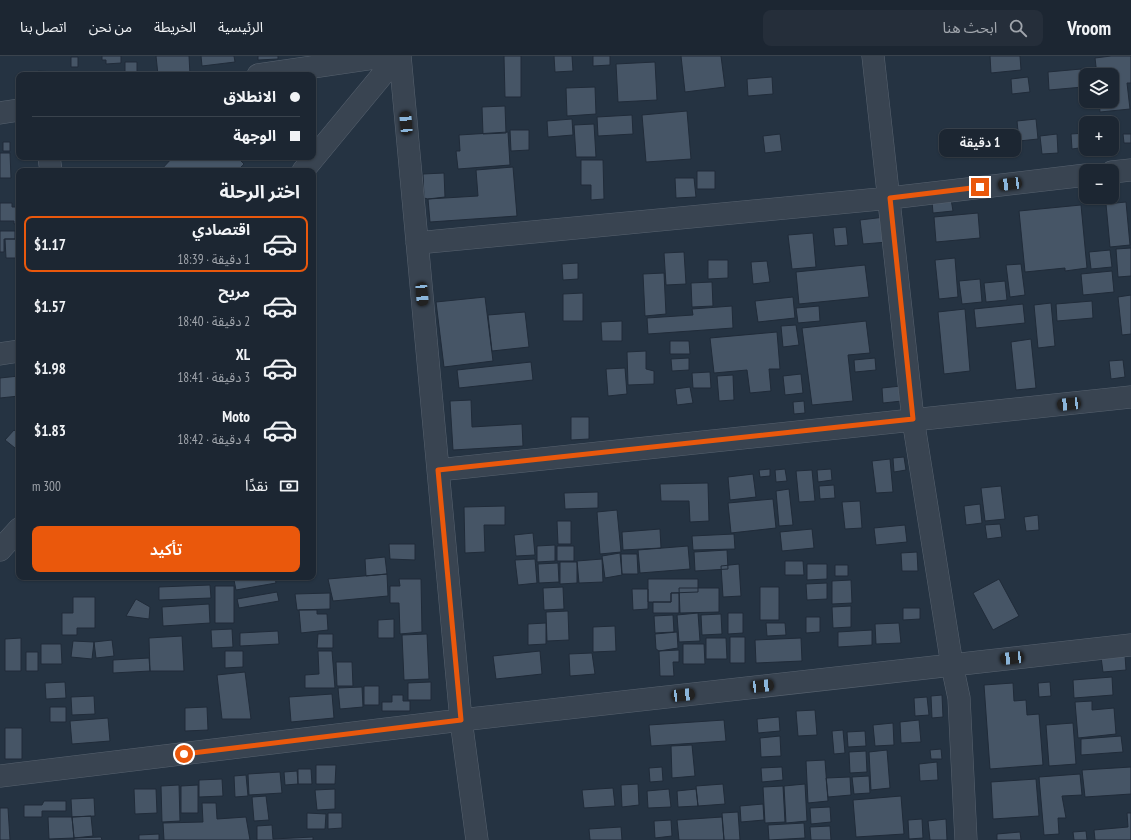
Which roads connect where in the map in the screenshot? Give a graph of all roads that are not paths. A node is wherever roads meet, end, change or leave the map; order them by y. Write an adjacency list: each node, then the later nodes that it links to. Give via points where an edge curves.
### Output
1 (387, 56): 4 (street)
2 (399, 56): 7 (street); 14 (street)
3 (873, 56): 13 (street)
4 (278, 72)
5 (16, 110): 6 (street)
6 (0, 113)
7 (316, 155)
8 (312, 160): 9 (street)
9 (306, 168)
10 (1131, 170): 11 (street)
11 (1119, 171)
12 (1079, 176): 13 (street)
13 (890, 198): 14 (street); 18 (street)
14 (417, 243): 19 (street)
15 (16, 351): 16 (street)
16 (0, 354)
17 (1131, 398): 18 (street)
18 (913, 419): 19 (street); 23 (street)
19 (438, 470): 24 (street)
20 (16, 533): 21 (street)
21 (0, 550)
22 (1131, 645): 23 (street)
23 (952, 665): 24 (street); 27 (street, via 959,698)
24 (461, 720): 25 (street); 26 (street)
25 (0, 776)
26 (477, 840)
27 (966, 840)

